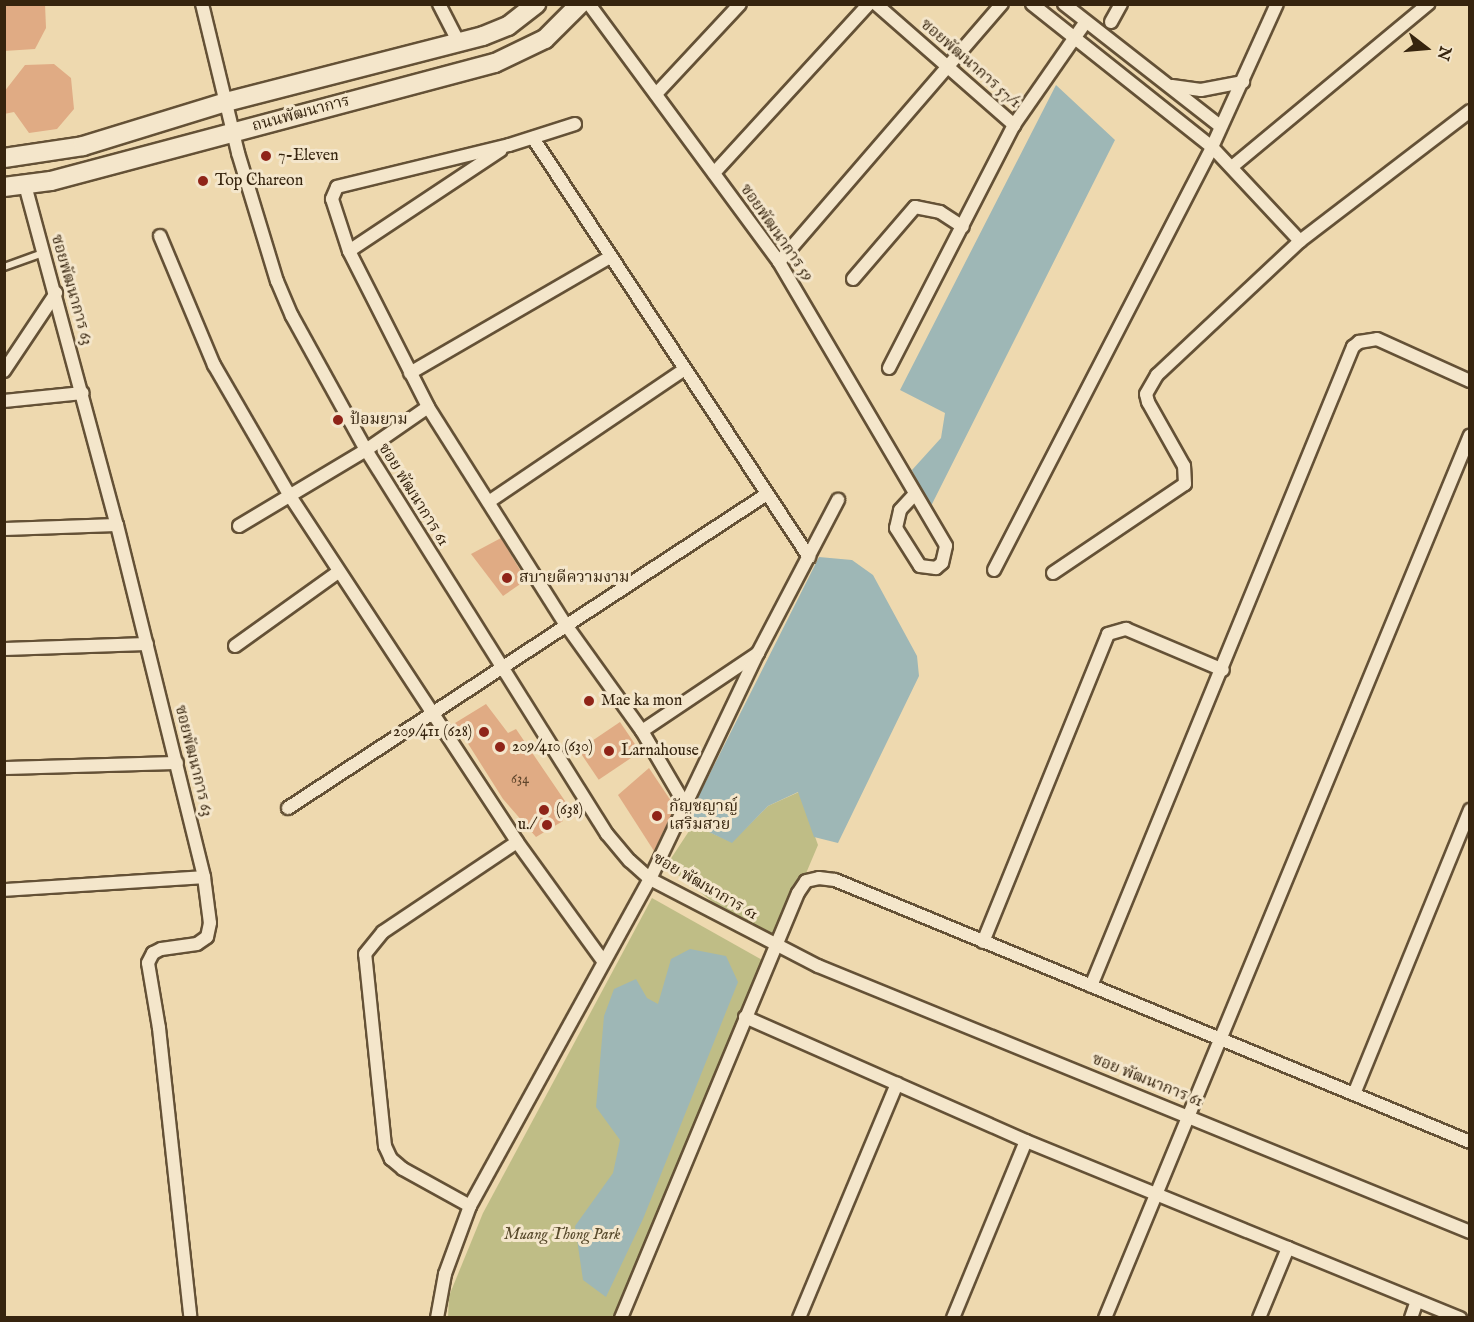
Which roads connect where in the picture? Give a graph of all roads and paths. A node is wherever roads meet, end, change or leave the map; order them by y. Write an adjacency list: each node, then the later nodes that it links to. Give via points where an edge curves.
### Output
1 (201, 4): 23 (street, ซอย พัฒนาการ 61)
2 (439, 4): 18 (street)
3 (536, 4): 18 (main road, ถนนพัฒนาการ, via 508,26)
4 (580, 4): 28 (main road, ถนนพัฒนาการ, via 545,39 495,63)
5 (589, 4): 22 (street, ซอยพัฒนาการ 59)
6 (740, 4): 22 (street)
7 (869, 4): 34 (street)
8 (876, 4): 19 (street, ซอยพัฒนาการ 57/1)
9 (1002, 4): 19 (street)
10 (1032, 4): 17 (street)
11 (1064, 4): 16 (street)
12 (1121, 4): 15 (street)
13 (1277, 4): 20 (street)
14 (1428, 4): 33 (street)
15 (1111, 22)
16 (1085, 23): 17 (street); 21 (street)
17 (1075, 38): 26 (street); 31 (street)
18 (458, 42): 23 (main road, ถนนพัฒนาการ)
19 (948, 67): 26 (street, ซอยพัฒนาการ 57/1); 43 (street)
20 (1244, 82): 21 (street, via 1201,90); 27 (street)
21 (1171, 86): 27 (street)
22 (656, 94): 34 (street, ซอยพัฒนาการ 59)
23 (226, 102): 28 (street, ซอย พัฒนาการ 61); 32 (main road, ถนนพัฒนาการ, via 83,146)
24 (1470, 111): 39 (street)
25 (575, 124): 29 (street)
26 (1014, 125): 37 (street)
27 (1220, 126): 31 (street)
28 (233, 132): 35 (main road, ถนนพัฒนาการ); 56 (street, ซอย พัฒนาการ 61, via 277,281)
29 (532, 138): 30 (street); 42 (street)
30 (510, 145): 40 (street); 40 (street, via 337,187 332,199)
31 (1212, 147): 33 (street); 66 (street)
32 (4, 158)
33 (1233, 166): 39 (street)
34 (714, 173): 43 (street, ซอยพัฒนาการ 59)
35 (25, 185): 36 (main road, ถนนพัฒนาการ); 41 (street, ซอยพัฒนาการ 63)
36 (4, 187)
37 (963, 227): 45 (street, via 940,212 915,207); 47 (street)
38 (160, 236): 59 (street, via 214,365)
39 (1300, 241): 68 (street, via 1150,385 1148,402 1184,466 1185,484)
40 (349, 251): 50 (street)
41 (43, 254): 44 (lane); 46 (street, ซอยพัฒนาการ 63)
42 (610, 257): 48 (street); 50 (street)
43 (779, 262): 58 (street, ซอยพัฒนาการ 59)
44 (4, 267)
45 (853, 279)
46 (56, 293): 49 (street); 52 (street, ซอยพัฒนาการ 63)
47 (889, 368)
48 (685, 369): 57 (street); 61 (street)
49 (4, 371)
50 (410, 373): 54 (street)
51 (1470, 381): 75 (street, via 1377,339 1353,347)
52 (83, 393): 53 (street); 62 (street, ซอยพัฒนาการ 63)
53 (4, 401)
54 (429, 407): 56 (street); 61 (street)
55 (1470, 435): 92 (street)
56 (366, 450): 59 (street); 74 (street, ซอย พัฒนาการ 61)
57 (767, 494): 65 (street); 69 (street)
58 (915, 494): 58 (street, ซอยพัฒนาการ 59, via 946,546 942,563 936,568 920,566 896,528 900,510)
59 (290, 496): 63 (street); 67 (street)
60 (838, 500): 65 (street)
61 (490, 501): 69 (street)
62 (117, 525): 64 (street); 70 (street, ซอยพัฒนาการ 63)
63 (239, 526)
64 (4, 529)
65 (809, 557): 73 (street)
66 (994, 570)
67 (337, 573): 71 (street); 76 (street)
68 (1053, 573)
69 (566, 625): 74 (street); 77 (street)
70 (147, 644): 72 (street); 78 (street, ซอยพัฒนาการ 63)
71 (235, 646)
72 (4, 649)
73 (758, 653): 77 (street); 80 (street)
74 (501, 667): 76 (street); 85 (street, ซอย พัฒนาการ 61, via 607,834)
75 (1223, 670): 87 (street, via 1126,629 1108,634); 90 (street)
76 (432, 710): 81 (street); 83 (street)
77 (642, 731): 80 (street)
78 (177, 763): 79 (street); 84 (street, ซอยพัฒนาการ 63)
79 (4, 768)
80 (687, 807): 85 (street)
81 (288, 808)
82 (1470, 810): 94 (street)
83 (517, 842): 89 (street); 99 (street, via 383,932 365,954 385,1146 391,1159 403,1169)
84 (204, 877): 86 (street); 103 (street, ซอยพัฒนาการ 63, via 210,923 207,937 197,944 161,949 153,953 148,963 159,1028)
85 (650, 879): 88 (street, ซอย พัฒนาการ 61); 89 (street)
86 (4, 890)
87 (983, 942): 88 (street, via 835,880 819,878 806,881 798,893); 90 (street)
88 (775, 946): 91 (street); 95 (street, ซอย พัฒนาการ 61)
89 (603, 961): 99 (street)
90 (1091, 986): 92 (street)
91 (745, 1017): 93 (street); 105 (street)
92 (1219, 1039): 94 (street); 95 (street)
93 (897, 1084): 96 (street); 106 (street)
94 (1354, 1094): 97 (street)
95 (1188, 1115): 98 (street); 100 (street, ซอย พัฒนาการ 61)
96 (1026, 1141): 98 (street); 107 (street)
97 (1470, 1142)
98 (1156, 1193): 101 (street); 108 (street)
99 (470, 1206): 104 (street, via 445,1274)
100 (1470, 1232)
101 (1288, 1248): 102 (street); 109 (street)
102 (1417, 1301): 110 (street); 111 (street)
103 (190, 1315)
104 (437, 1317)
105 (621, 1317)
106 (799, 1317)
107 (953, 1317)
108 (1105, 1317)
109 (1259, 1317)
110 (1411, 1317)
111 (1460, 1317)

